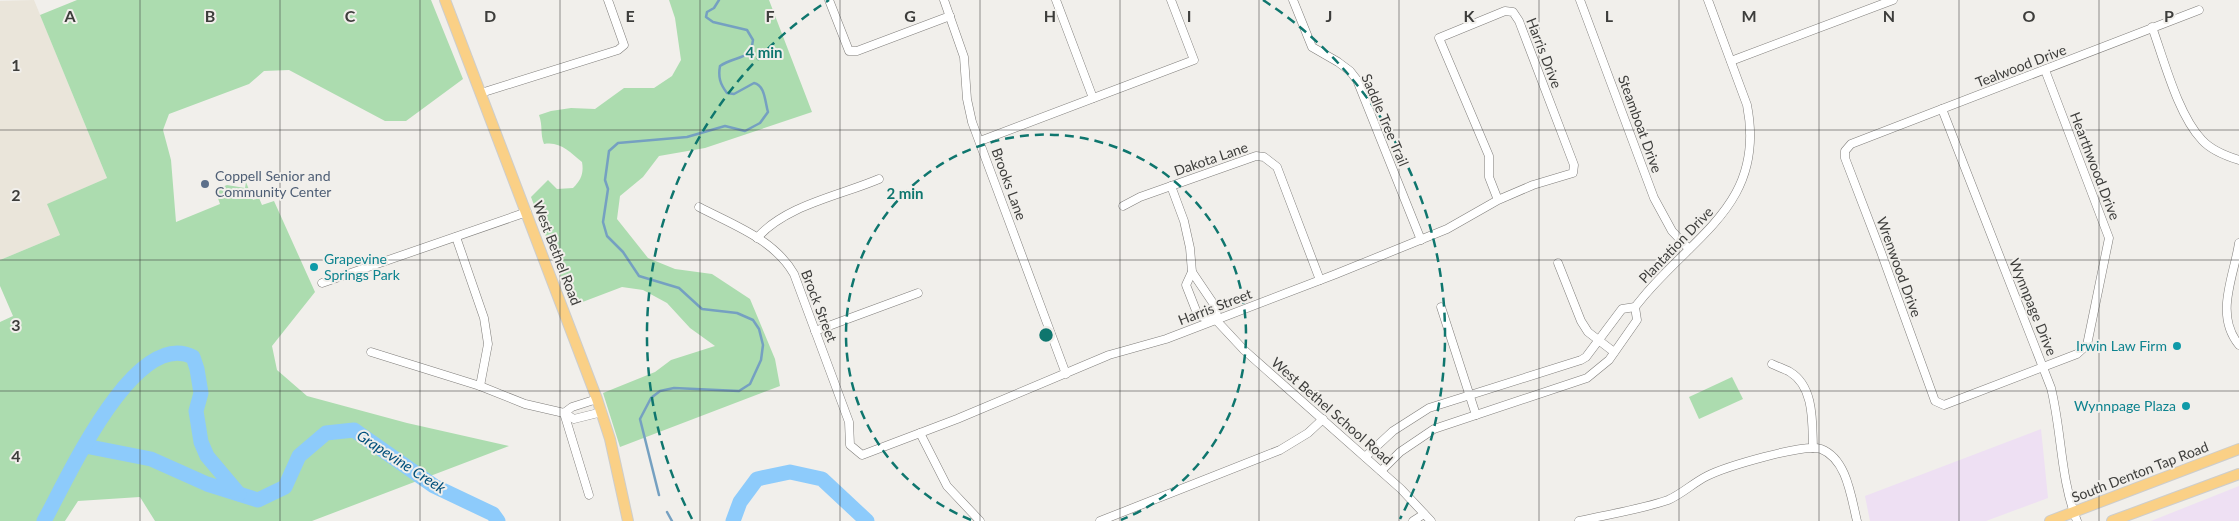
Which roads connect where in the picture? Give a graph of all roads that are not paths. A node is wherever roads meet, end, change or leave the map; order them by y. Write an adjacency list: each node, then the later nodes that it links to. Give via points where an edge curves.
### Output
1 (446, 0): 16 (main road, West Bethel Road)
2 (608, 0): 16 (street, via 624,45 618,50)
3 (829, 0): 12 (street, via 849,51 857,51)
4 (944, 0): 12 (street, Brooks Lane)
5 (1056, 0): 17 (street)
6 (1171, 0): 17 (street, via 1194,60)
7 (1293, 0): 31 (street, Saddle Tree Trail, via 1312,47 1344,66 1357,80)
8 (1580, 0): 33 (street, Steamboat Drive, via 1654,198 1672,231)
9 (1708, 0): 14 (street, Plantation Drive)
10 (1892, 0): 14 (street)
11 (2199, 10): 13 (street, Tealwood Drive)
12 (950, 16): 19 (street, Brooks Lane, via 964,57 967,99)
13 (2152, 27): 15 (street, Tealwood Drive); 21 (street, via 2187,121 2203,141 2225,156)
14 (1731, 61): 33 (street, Plantation Drive, via 1750,120 1748,159 1736,194 1724,213)
15 (2044, 70): 18 (street, Tealwood Drive); 50 (street, Hearthwood Drive, via 2109,238 2087,345 2077,354)
16 (481, 93): 28 (main road, West Bethel Road)
17 (1093, 98): 19 (street)
18 (1942, 109): 20 (street, Tealwood Drive); 50 (street, Wynnpage Drive)
19 (980, 141): 51 (street, Brooks Lane)
20 (1851, 144): 55 (street, Wrenwood Drive, via 1845,151 1845,158)
21 (2239, 160)
22 (1573, 173): 25 (street, Harris Street); 25 (street, Harris Drive, via 1574,165 1519,21 1513,12 1505,10 1439,38 1489,156 1489,177)
23 (879, 179): 30 (street, via 788,213)
24 (1171, 186): 26 (street, Dakota Lane); 35 (street, via 1184,221); 37 (street, Dakota Lane, via 1256,156 1271,161 1277,167)
25 (1498, 200): 31 (street, Harris Street, via 1447,230)
26 (1123, 206)
27 (699, 207): 30 (street, Brock Street)
28 (527, 212): 29 (street); 54 (main road, West Bethel Road)
29 (456, 237): 39 (street); 52 (street, via 484,318 488,344)
30 (757, 238): 44 (street, Brock Street, via 787,261)
31 (1420, 240): 37 (street, Harris Street)
32 (2239, 243): 36 (street)
33 (1689, 249): 42 (street, Plantation Drive)
34 (1558, 263): 45 (street, via 1581,321)
35 (1192, 272): 43 (street, via 1217,309); 43 (street, via 1186,285 1197,313)
36 (2230, 278): 38 (street); 46 (street, via 2226,316)
37 (1320, 280): 43 (street, Harris Street)
38 (2239, 280)
39 (322, 283)
40 (918, 293): 44 (street)
41 (1441, 307): 53 (street)
42 (1635, 307): 45 (street, Plantation Drive, via 1622,309); 48 (street, Plantation Drive, via 1637,320)
43 (1216, 320): 51 (street, Harris Street); 59 (street, West Bethel School Road, via 1244,350)
44 (815, 331): 63 (street, Brock Street, via 849,422 850,445)
45 (1598, 341): 48 (street); 53 (street, Plantation Drive, via 1581,360)
46 (2239, 345)
47 (371, 352): 52 (street)
48 (1614, 352): 58 (street, Plantation Drive, via 1587,378)
49 (1772, 364): 61 (street, via 1792,372 1805,387)
50 (2044, 368): 55 (street, Hearthwood Drive, via 1944,405); 69 (street, Wynnpage Drive, via 2056,409 2064,477)
51 (1066, 374): 60 (street, Harris Street)
52 (480, 386): 57 (street, via 525,404)
53 (1470, 395): 58 (street); 64 (street, Plantation Drive, via 1412,417)
54 (598, 399): 56 (main road, West Bethel Road); 57 (street, via 572,407)
55 (1935, 401)
56 (602, 412): 57 (street, via 574,419); 70 (main road, West Bethel Road)
57 (564, 413): 67 (street)
58 (1476, 414): 65 (street, Plantation Drive, via 1428,433 1400,452)
59 (1323, 419): 64 (street, West Bethel School Road); 72 (street, via 1308,433 1280,450)
60 (920, 433): 63 (street, Harris Street); 71 (street, via 947,486)
61 (1817, 449): 75 (street, via 1809,448 1743,464 1707,476 1669,499 1627,512); 76 (street, via 1840,464)
62 (2239, 449): 69 (main road, South Denton Tap Road)
63 (862, 455)
64 (1365, 457): 65 (street, West Bethel School Road)
65 (1381, 471): 68 (street, West Bethel School Road)
66 (2239, 474): 78 (main road)
67 (589, 495)
68 (1424, 514): 73 (street); 74 (street, West Bethel School Road)
69 (2075, 517): 77 (main road, South Denton Tap Road)
70 (628, 521)
71 (980, 521)
72 (1100, 521)
73 (1413, 521)
74 (1431, 521)
75 (1579, 521)
76 (1857, 521)
77 (2050, 521)
78 (2112, 521)

